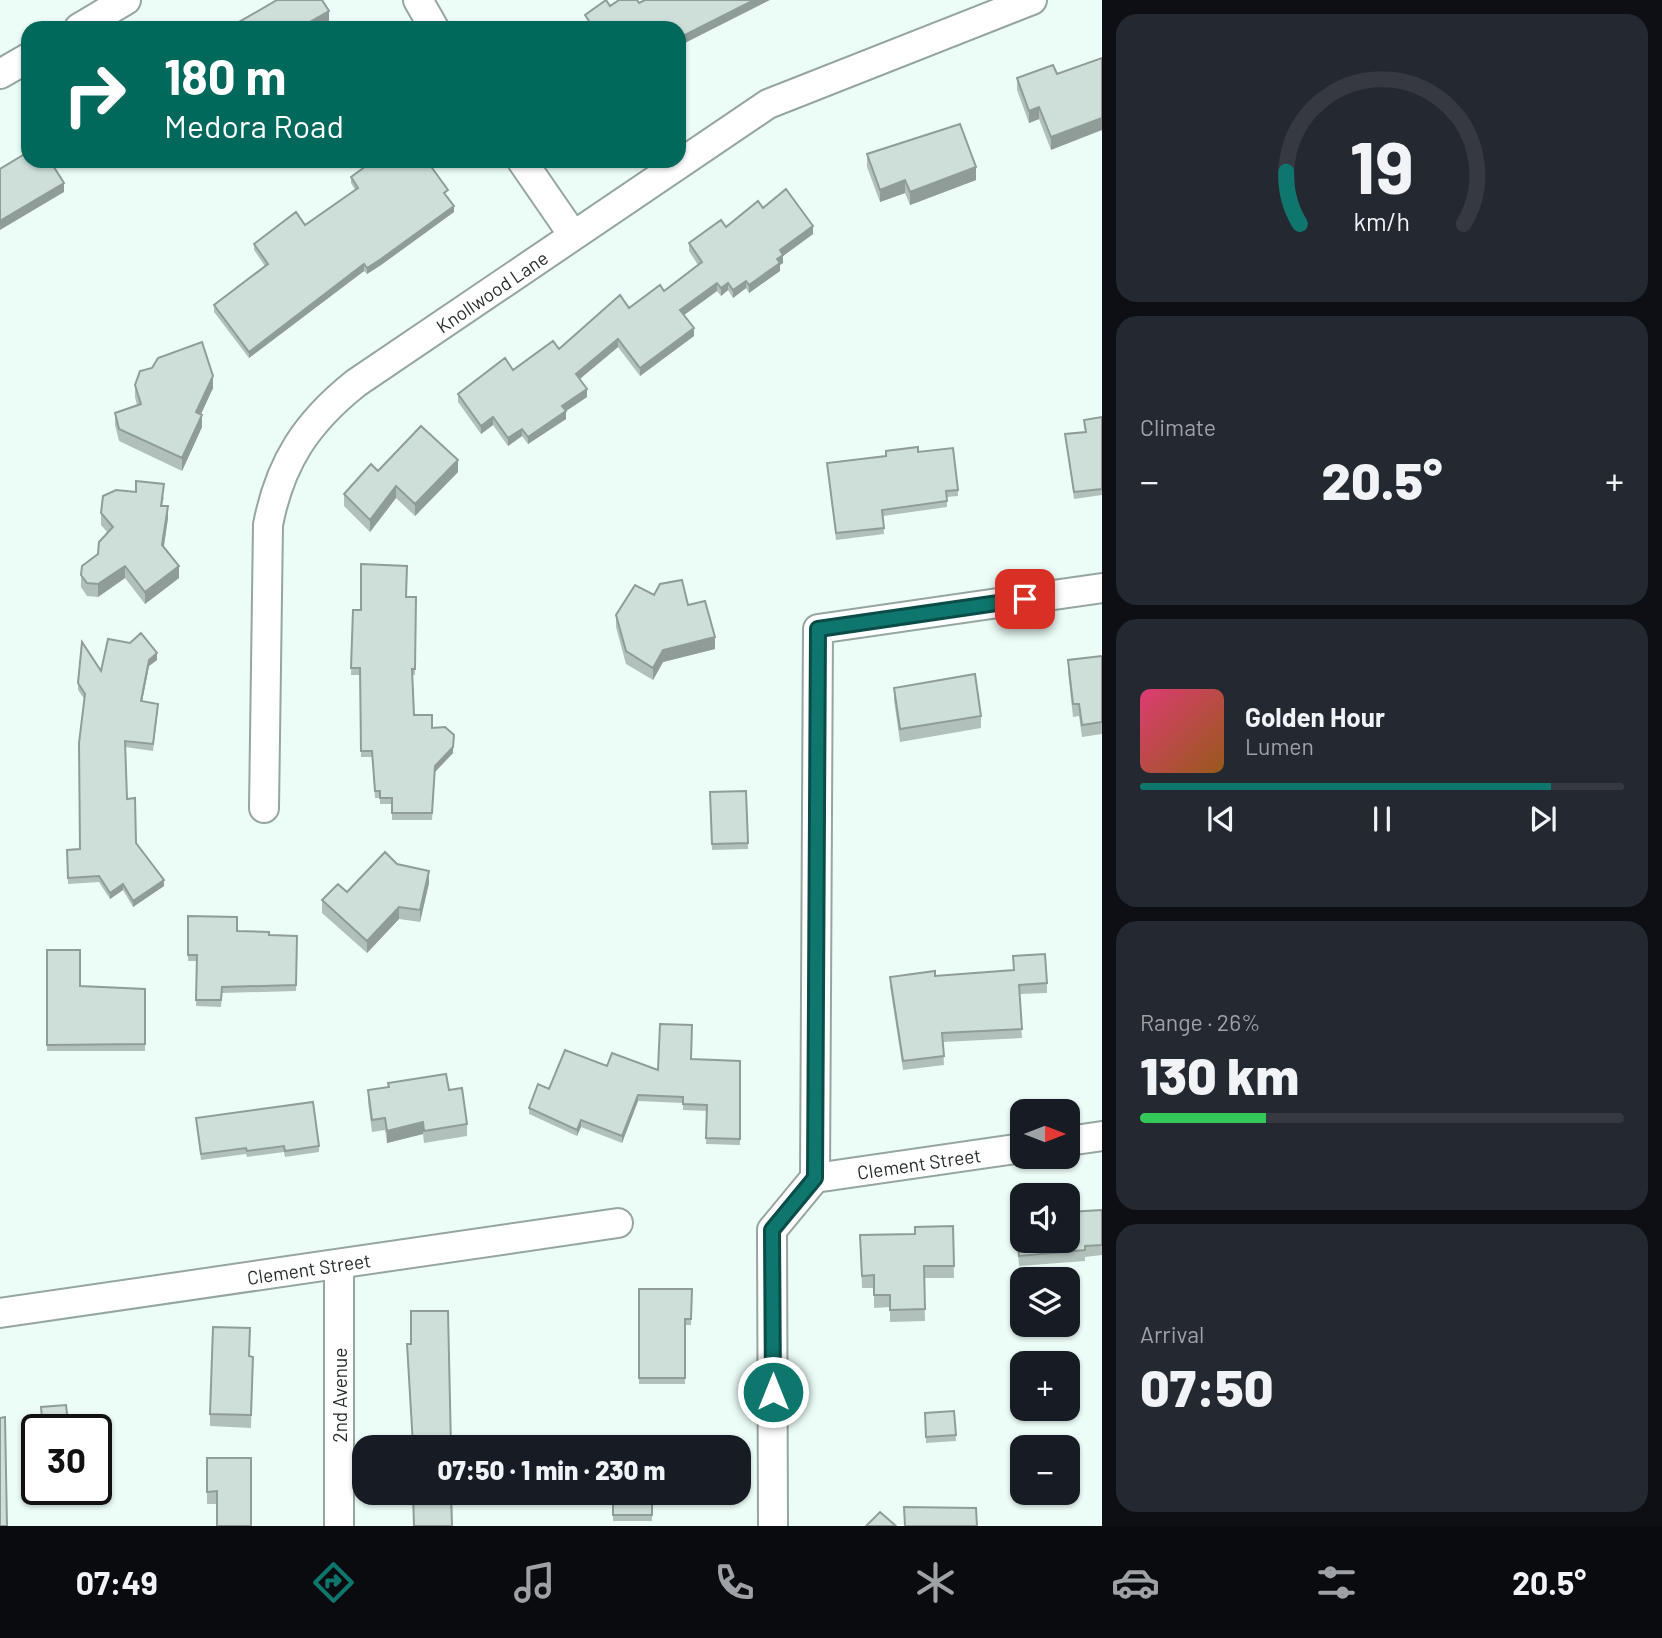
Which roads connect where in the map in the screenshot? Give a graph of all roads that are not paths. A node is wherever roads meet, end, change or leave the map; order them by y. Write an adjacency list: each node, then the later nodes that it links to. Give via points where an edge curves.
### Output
1 (126, 0): 4 (street)
2 (418, 0): 5 (street)
3 (1032, 0): 8 (street, Knollwood Lane, via 768,104)
4 (91, 21)
5 (430, 21)
6 (21, 62): 7 (street)
7 (0, 74)
8 (686, 159)
9 (527, 168): 11 (street)
10 (673, 168): 11 (street, Knollwood Lane)
11 (573, 235): 13 (street, Knollwood Lane, via 356,383 303,435 272,501 268,525)
12 (1102, 588): 17 (street, via 818,629)
13 (264, 808)
14 (1102, 1136): 15 (street)
15 (1080, 1139)
16 (1010, 1150): 17 (street, Clement Street)
17 (815, 1178): 22 (street, via 772,1230)
18 (618, 1223): 19 (street, Clement Street)
19 (339, 1265): 20 (street, Clement Street); 21 (street, 2nd Avenue)
20 (0, 1313)
21 (339, 1526)
22 (774, 1526)

